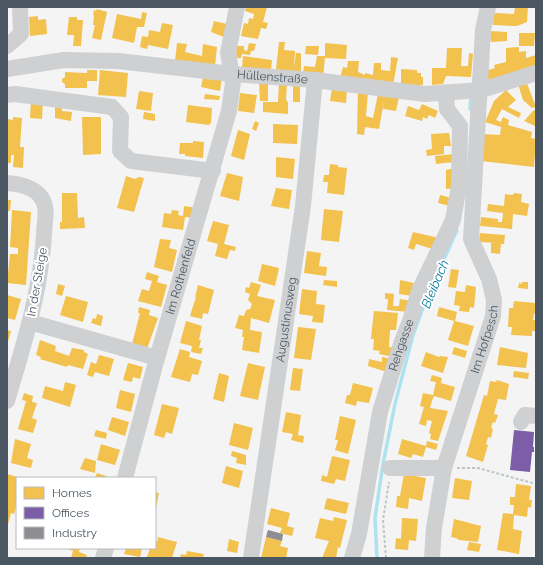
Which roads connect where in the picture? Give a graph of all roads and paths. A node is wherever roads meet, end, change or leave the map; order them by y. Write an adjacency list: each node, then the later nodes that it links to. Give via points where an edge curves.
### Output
1 (20, 7): 4 (street, via 21,34)
2 (237, 7): 7 (street, Im Rothenfeld, via 228,53)
3 (488, 7): 9 (street, Im Hofpesch)
4 (7, 46)
5 (7, 69): 7 (street, Hüllenstraße, via 64,60 118,61)
6 (536, 73): 9 (street, Hüllenstraße)
7 (232, 74): 8 (street, Hüllenstraße); 12 (street, Im Rothenfeld, via 230,111)
8 (315, 80): 10 (street, Hüllenstraße, via 425,94); 21 (street, Augustinusweg, via 303,206)
9 (475, 91): 10 (street, Hüllenstraße); 18 (street, Im Hofpesch, via 471,239 489,279 494,300 492,316)
10 (446, 94): 22 (street, Rehgasse, via 447,109 460,126 459,186 453,220 419,291 400,344 380,412 359,534)
11 (7, 95): 12 (street, via 69,100 112,107 121,117 120,151 131,161)
12 (213, 170): 15 (street, Im Rothenfeld)
13 (7, 183): 14 (street, In der Steige, via 35,190 46,206 43,254)
14 (30, 322): 15 (street, In der Steige); 16 (street)
15 (157, 358): 19 (street, Im Rothenfeld)
16 (7, 401)
17 (390, 468): 18 (street); 23 (path, via 383,520)
18 (444, 468): 20 (path, via 478,468); 24 (street, Im Hofpesch)
19 (125, 477)
20 (536, 484)
21 (251, 558)
22 (352, 558)
23 (386, 558)
24 (432, 558)

